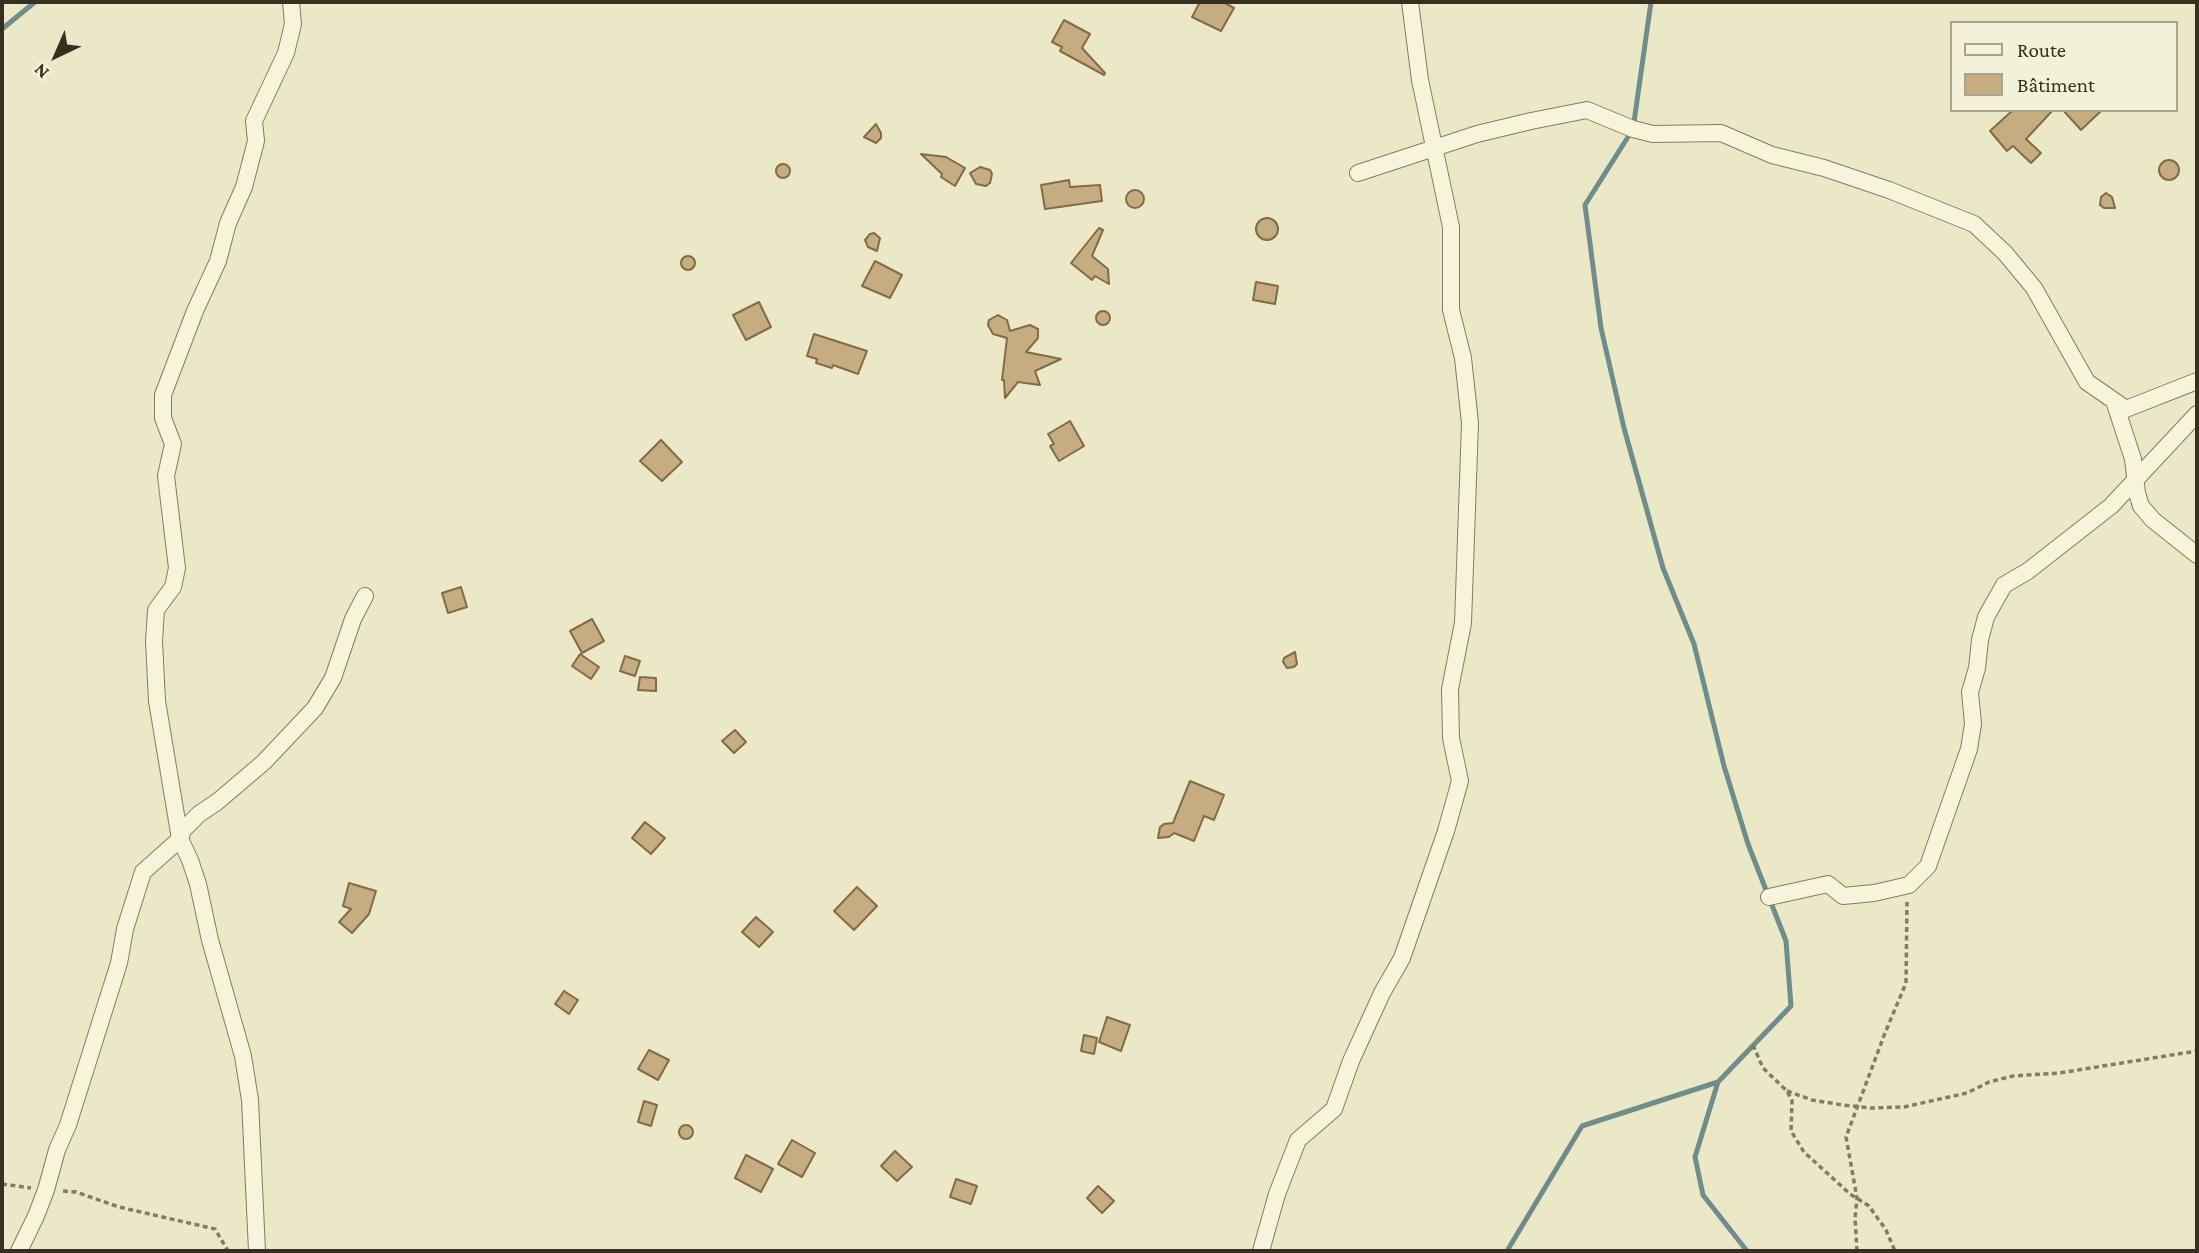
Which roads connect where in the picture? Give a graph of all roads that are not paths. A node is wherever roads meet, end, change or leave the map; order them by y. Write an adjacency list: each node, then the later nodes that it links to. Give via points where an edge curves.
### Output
1 (291, 2): 11 (street, via 293,24 286,54 254,121 256,141 244,187 163,395 163,418 173,444 166,476 177,568 173,587 156,610 154,641 157,701)
2 (1410, 2): 3 (street)
3 (1435, 148): 4 (street); 6 (street, via 1587,110 1653,134 1721,133 1772,155 1824,167 1927,204 1974,224 2005,253 2034,288 2087,382); 15 (street, via 1451,227 1451,310 1463,358 1470,423 1463,623 1450,689 1451,738 1460,781 1402,958 1351,1061 1334,1108 1298,1140)
4 (1358, 173)
5 (2197, 380): 6 (street, via 2126,409)
6 (2114, 401): 8 (street)
7 (2197, 414): 8 (street)
8 (2136, 478): 9 (street, via 2141,506); 12 (street, via 2111,506 2004,585 1986,617 1970,692 1973,724 1969,749 1928,866 1909,885 1874,893 1843,896 1828,884)
9 (2197, 555)
10 (365, 596): 11 (street, via 333,678 315,708 264,762 199,814)
11 (180, 839): 13 (street, via 143,872 68,1125); 14 (street, via 198,884 243,1056 250,1100)
12 (1769, 897)
13 (19, 1251)
14 (257, 1251)
15 (1261, 1251)

